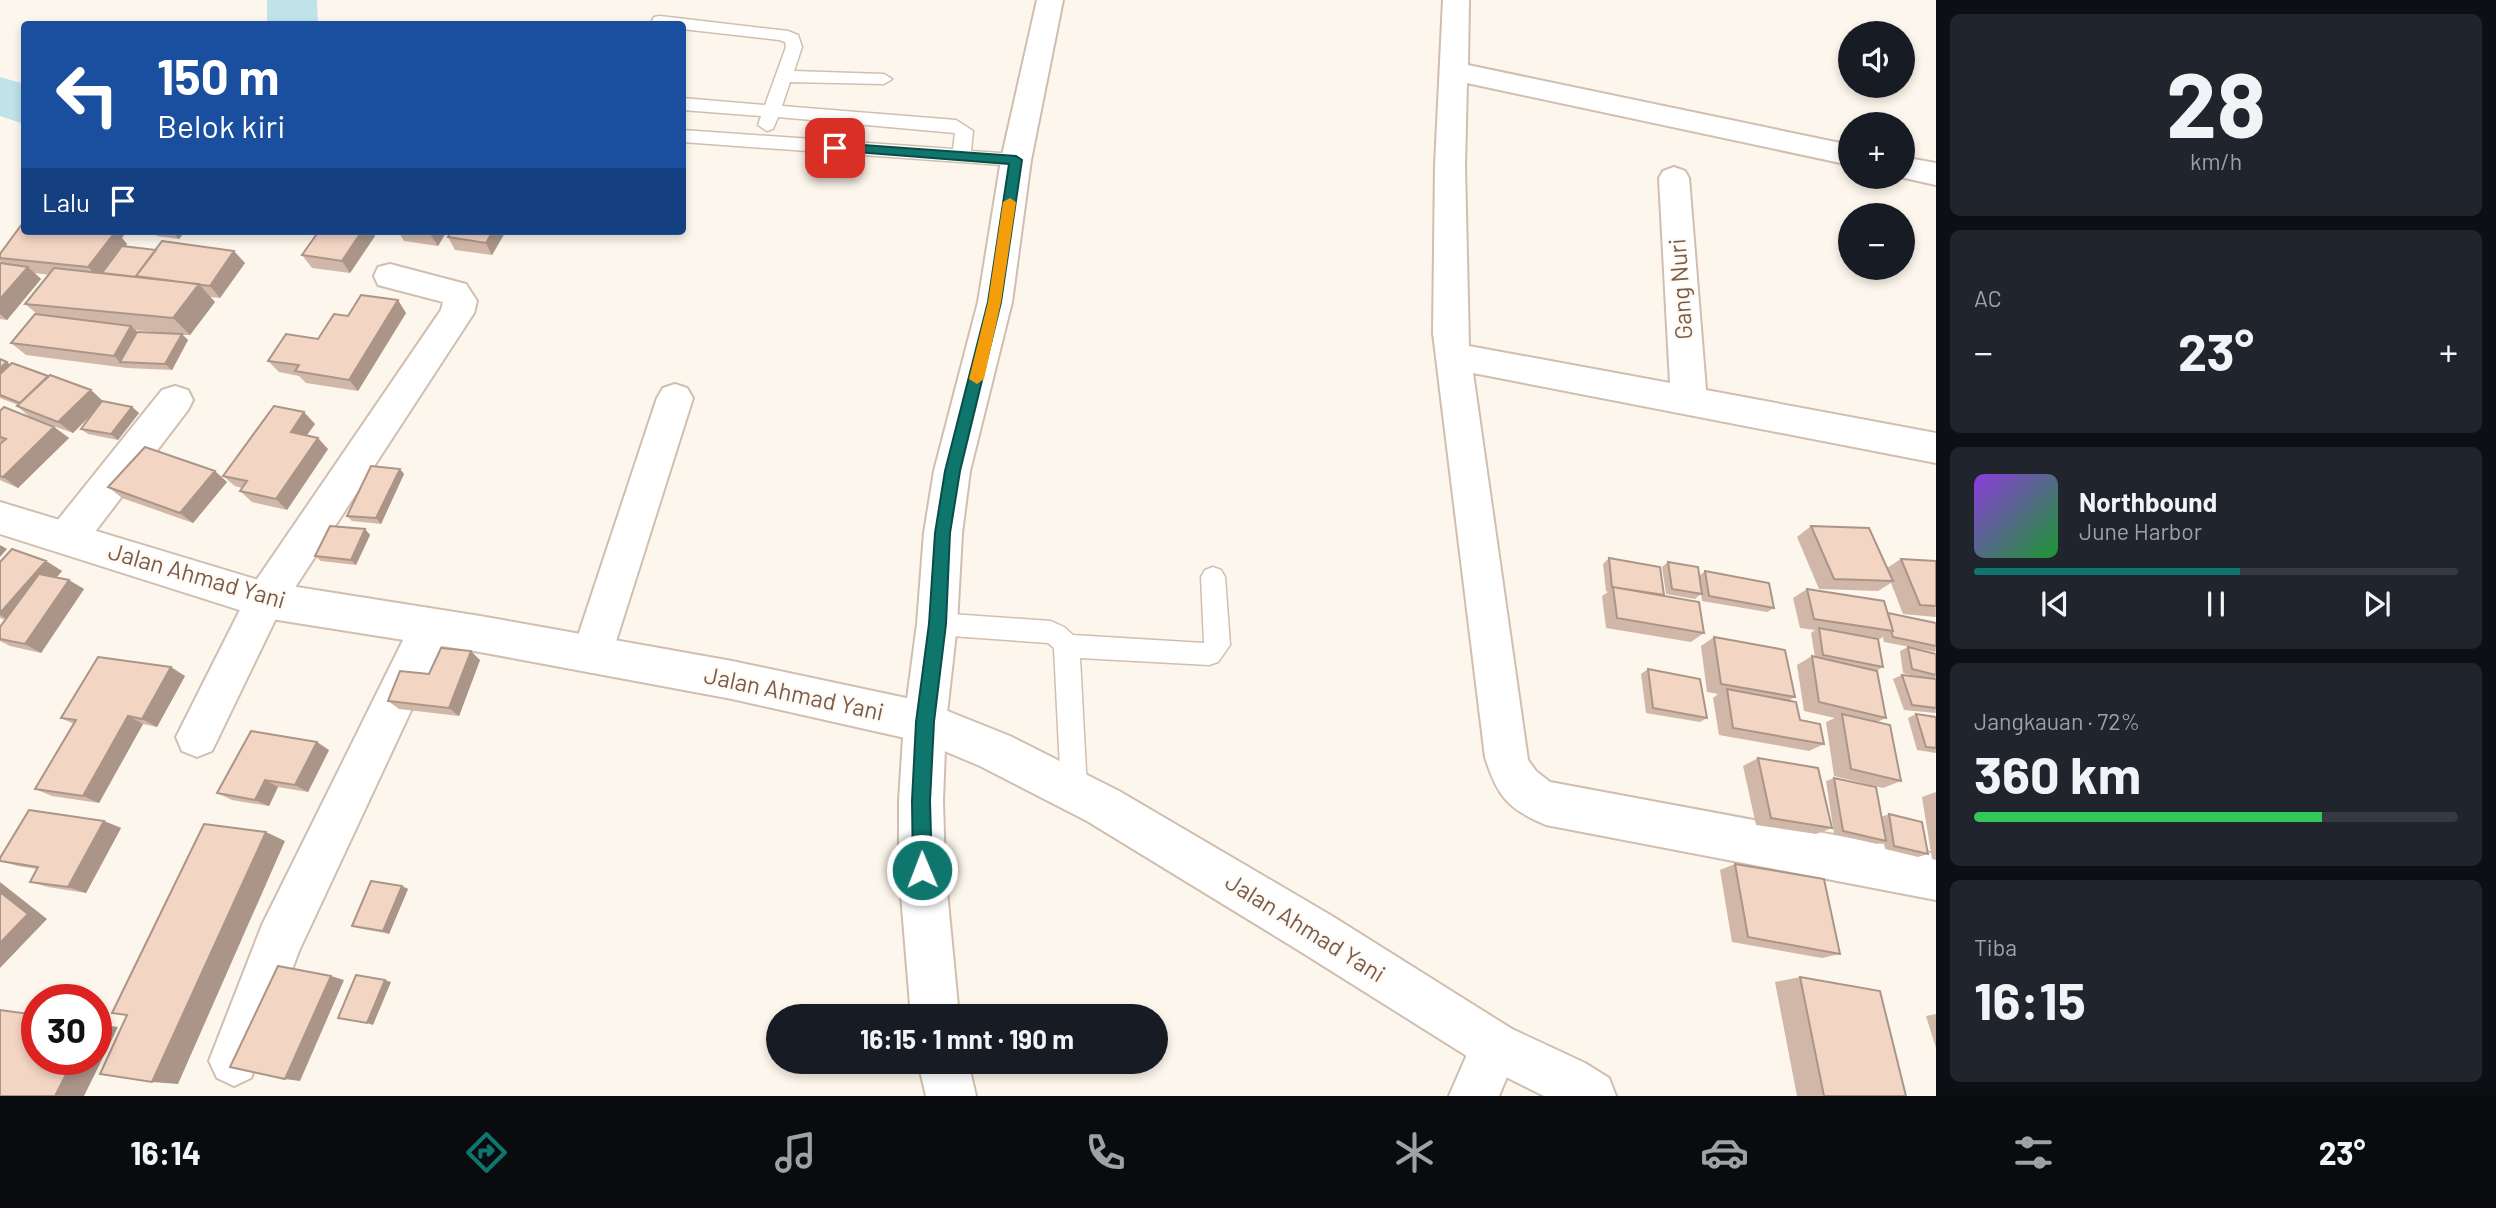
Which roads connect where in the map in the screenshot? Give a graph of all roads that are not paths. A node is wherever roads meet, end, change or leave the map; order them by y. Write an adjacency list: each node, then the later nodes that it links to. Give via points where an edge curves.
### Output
1 (1050, 0): 15 (street)
2 (1456, 0): 4 (street)
3 (686, 24): 5 (lane, via 792,38 794,47)
4 (1455, 72): 13 (street); 20 (street, via 1450,178)
5 (784, 76): 6 (lane); 8 (lane)
6 (884, 79)
7 (686, 104): 8 (lane)
8 (771, 112): 9 (lane); 11 (lane)
9 (892, 121): 12 (lane); 14 (lane, via 962,128)
10 (686, 136): 11 (lane)
11 (762, 142): 12 (lane)
12 (884, 151): 14 (lane)
13 (1838, 152)
14 (961, 157): 15 (lane)
15 (1016, 160): 29 (street, via 995,302 952,471)
16 (1915, 170): 17 (street)
17 (1936, 174)
18 (1674, 178): 23 (street, Gang Nuri)
19 (390, 276): 28 (street, via 454,293 460,300 457,313)
20 (1452, 356): 23 (street); 36 (street, via 1506,758 1524,791 1559,806)
21 (674, 398): 32 (street)
22 (175, 400): 26 (street)
23 (1689, 400): 24 (street)
24 (1936, 448)
25 (0, 518): 26 (street, Jalan Ahmad Yani)
26 (67, 538): 28 (street, Jalan Ahmad Yani)
27 (1213, 577): 31 (lane, via 1218,645 1209,654)
28 (265, 600): 30 (street, Jalan Ahmad Yani); 34 (street)
29 (937, 624): 31 (lane, via 1051,632); 33 (street)
30 (430, 627): 32 (street, Jalan Ahmad Yani); 39 (street, via 279,942)
31 (1066, 646): 35 (lane)
32 (592, 654): 33 (street, Jalan Ahmad Yani)
33 (925, 722): 35 (street, Jalan Ahmad Yani); 37 (street, via 922,870)
34 (197, 737)
35 (1074, 789): 38 (street, Jalan Ahmad Yani)
36 (1936, 877)
37 (934, 1004)
38 (1495, 1046): 42 (street); 43 (street, Jalan Ahmad Yani)
39 (234, 1060)
40 (946, 1074): 41 (street)
41 (951, 1096)
42 (1474, 1096)
43 (1591, 1096)

